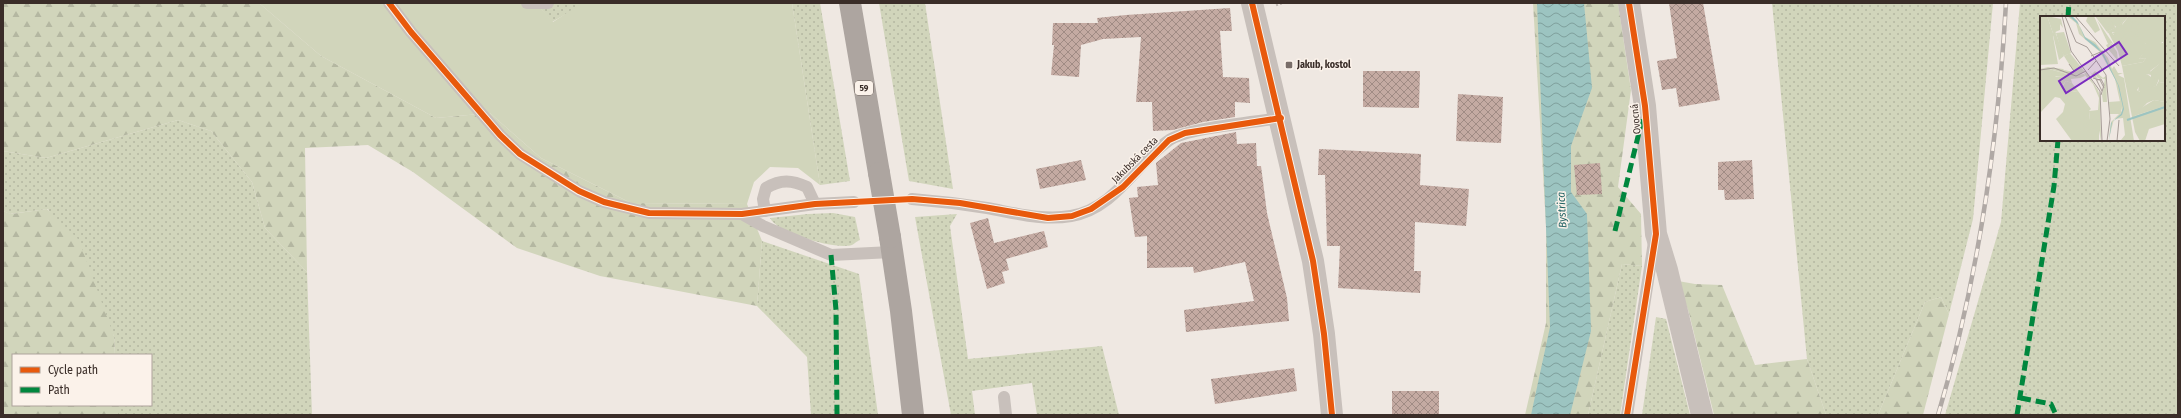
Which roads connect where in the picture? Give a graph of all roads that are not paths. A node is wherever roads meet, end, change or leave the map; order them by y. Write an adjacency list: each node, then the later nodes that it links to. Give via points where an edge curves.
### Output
1 (389, 3): 12 (lane, via 500,135 520,154 579,191 604,202 650,213)
2 (527, 3): 3 (lane)
3 (548, 3)
4 (850, 3): 14 (main road, 59, bridge)
5 (1252, 3): 7 (street)
6 (1628, 3): 13 (street, Ovocná, via 1645,106)
7 (1281, 118): 8 (lane, Jakubská cesta, via 1185,133 1169,140 1123,187 1091,209 1072,216 1048,218 960,203); 18 (street, via 1313,261)
8 (912, 199)
9 (854, 202): 10 (lane)
10 (814, 204): 11 (lane); 11 (lane, via 807,187 782,180 766,188 763,199)
11 (765, 211): 12 (lane)
12 (742, 214): 14 (lane, via 763,226 831,255)
13 (1656, 234): 19 (lane); 20 (street, Ovocná)
14 (891, 244): 16 (main road, 59)
15 (1004, 397): 17 (lane)
16 (912, 415)
17 (1006, 415)
18 (1332, 415)
19 (1627, 415)
20 (1702, 415)

